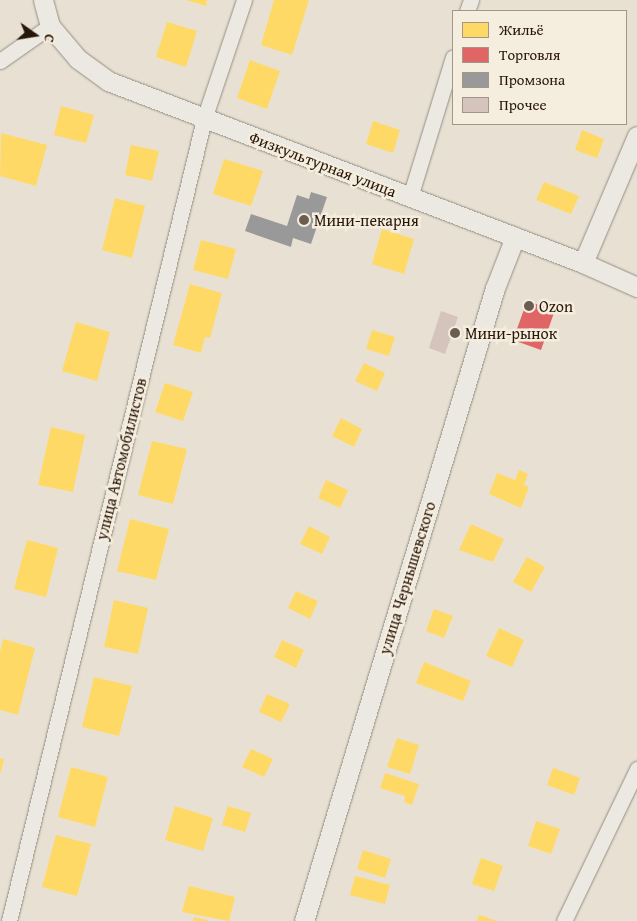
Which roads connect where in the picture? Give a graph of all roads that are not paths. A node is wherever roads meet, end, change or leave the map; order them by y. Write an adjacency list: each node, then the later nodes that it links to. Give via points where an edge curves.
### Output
1 (43, 0): 3 (street, Физкультурная улица)
2 (244, 0): 6 (street, улица Автомобилистов)
3 (50, 26): 5 (street); 6 (street, Физкультурная улица, via 78,59 108,81)
4 (452, 60): 8 (street)
5 (0, 61)
6 (204, 119): 8 (street, Физкультурная улица); 13 (street, улица Автомобилистов)
7 (637, 136): 10 (street)
8 (410, 197): 9 (street, Физкультурная улица)
9 (515, 237): 10 (street, Физкультурная улица); 14 (street, улица Чернышевского, via 495,288)
10 (583, 263): 11 (street, Физкультурная улица)
11 (637, 287)
12 (637, 769): 15 (street)
13 (10, 921)
14 (304, 921)
15 (564, 921)

